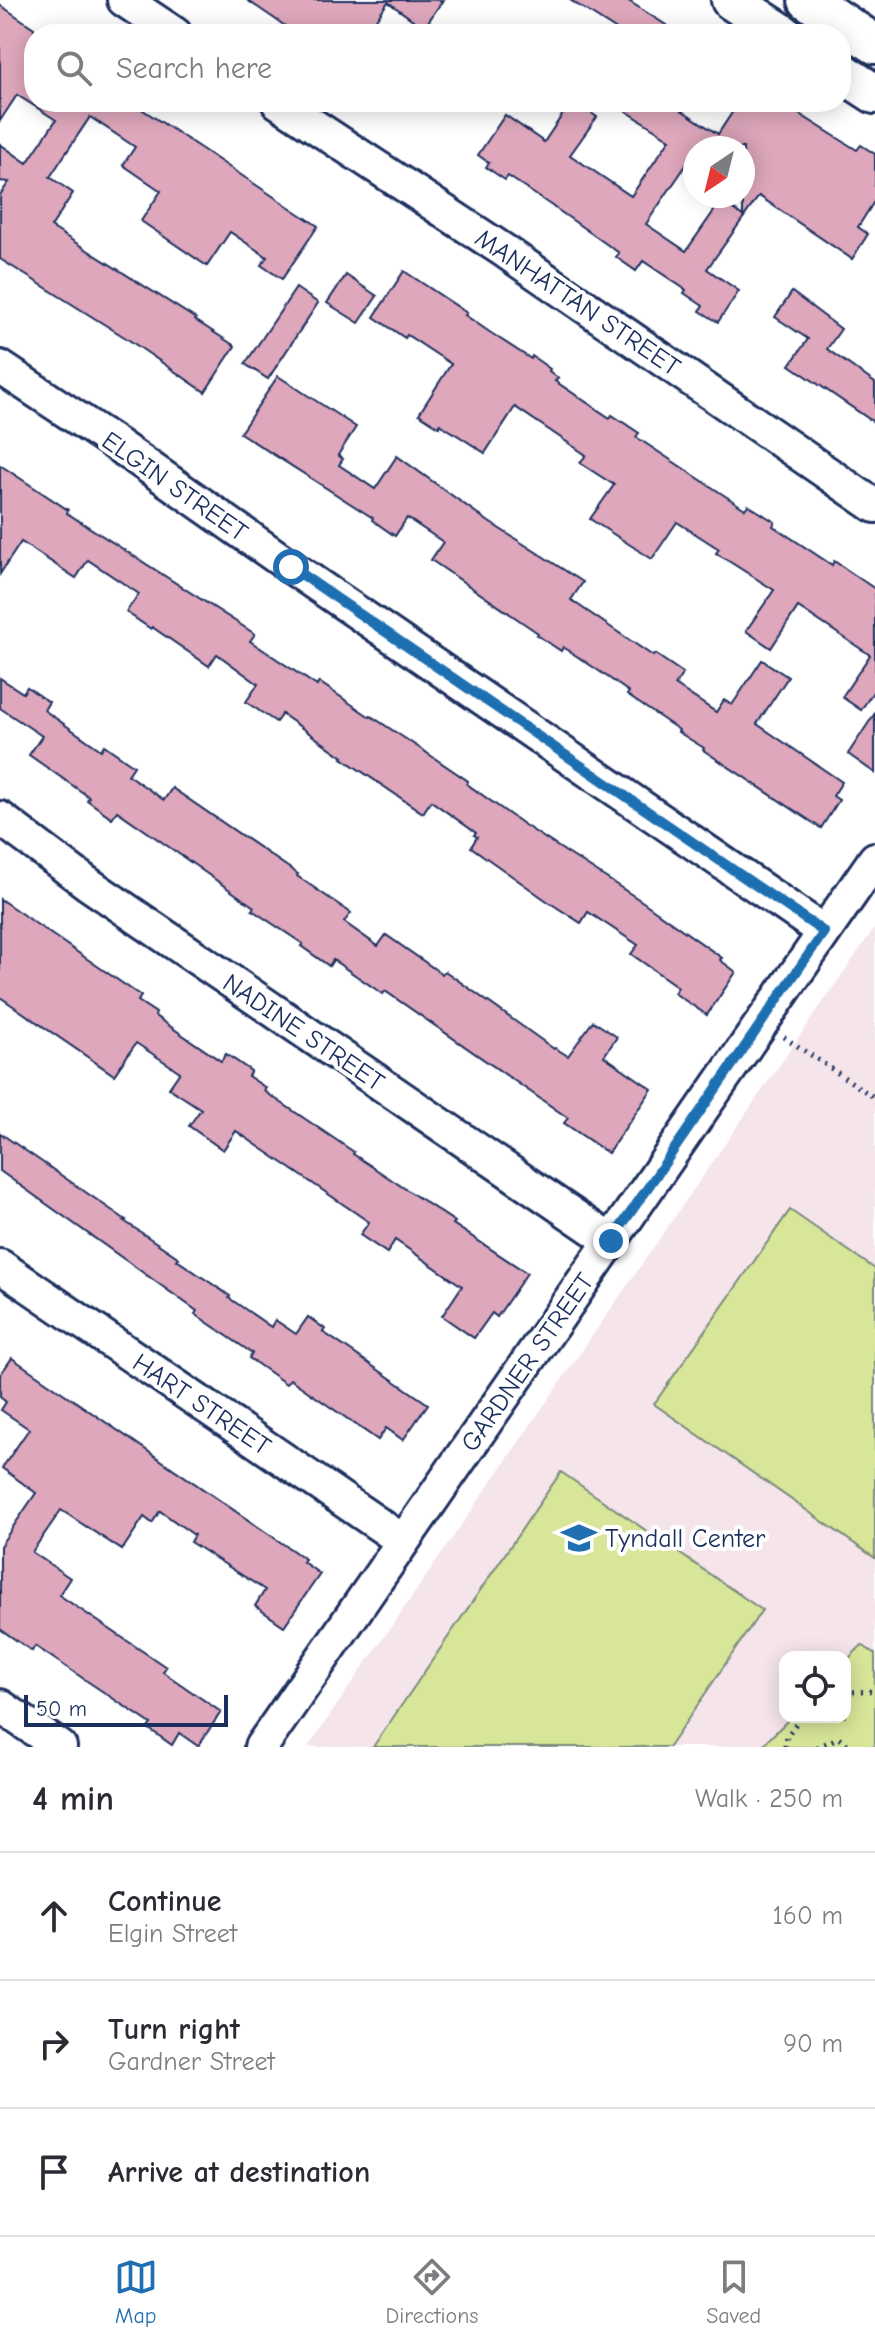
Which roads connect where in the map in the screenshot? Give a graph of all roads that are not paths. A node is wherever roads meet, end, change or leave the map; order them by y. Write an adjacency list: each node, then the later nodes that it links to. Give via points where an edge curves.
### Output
1 (124, 0): 4 (street)
2 (731, 0): 5 (street)
3 (808, 0): 6 (street)
4 (160, 24)
5 (768, 24)
6 (845, 24)
7 (851, 28): 8 (street)
8 (875, 44)
9 (851, 78): 10 (street)
10 (875, 94)
11 (293, 112): 13 (street, MANHATTAN STREET)
12 (0, 367): 16 (street, ELGIN STREET)
13 (875, 506)
14 (0, 818): 17 (street, NADINE STREET)
15 (875, 859): 16 (street, GARDNER STREET)
16 (824, 932): 17 (street, GARDNER STREET)
17 (611, 1241): 19 (street, GARDNER STREET)
18 (0, 1266): 19 (street, HART STREET)
19 (403, 1541): 22 (street, GARDNER STREET)
20 (0, 1706): 21 (street)
21 (60, 1747)
22 (261, 1747)

